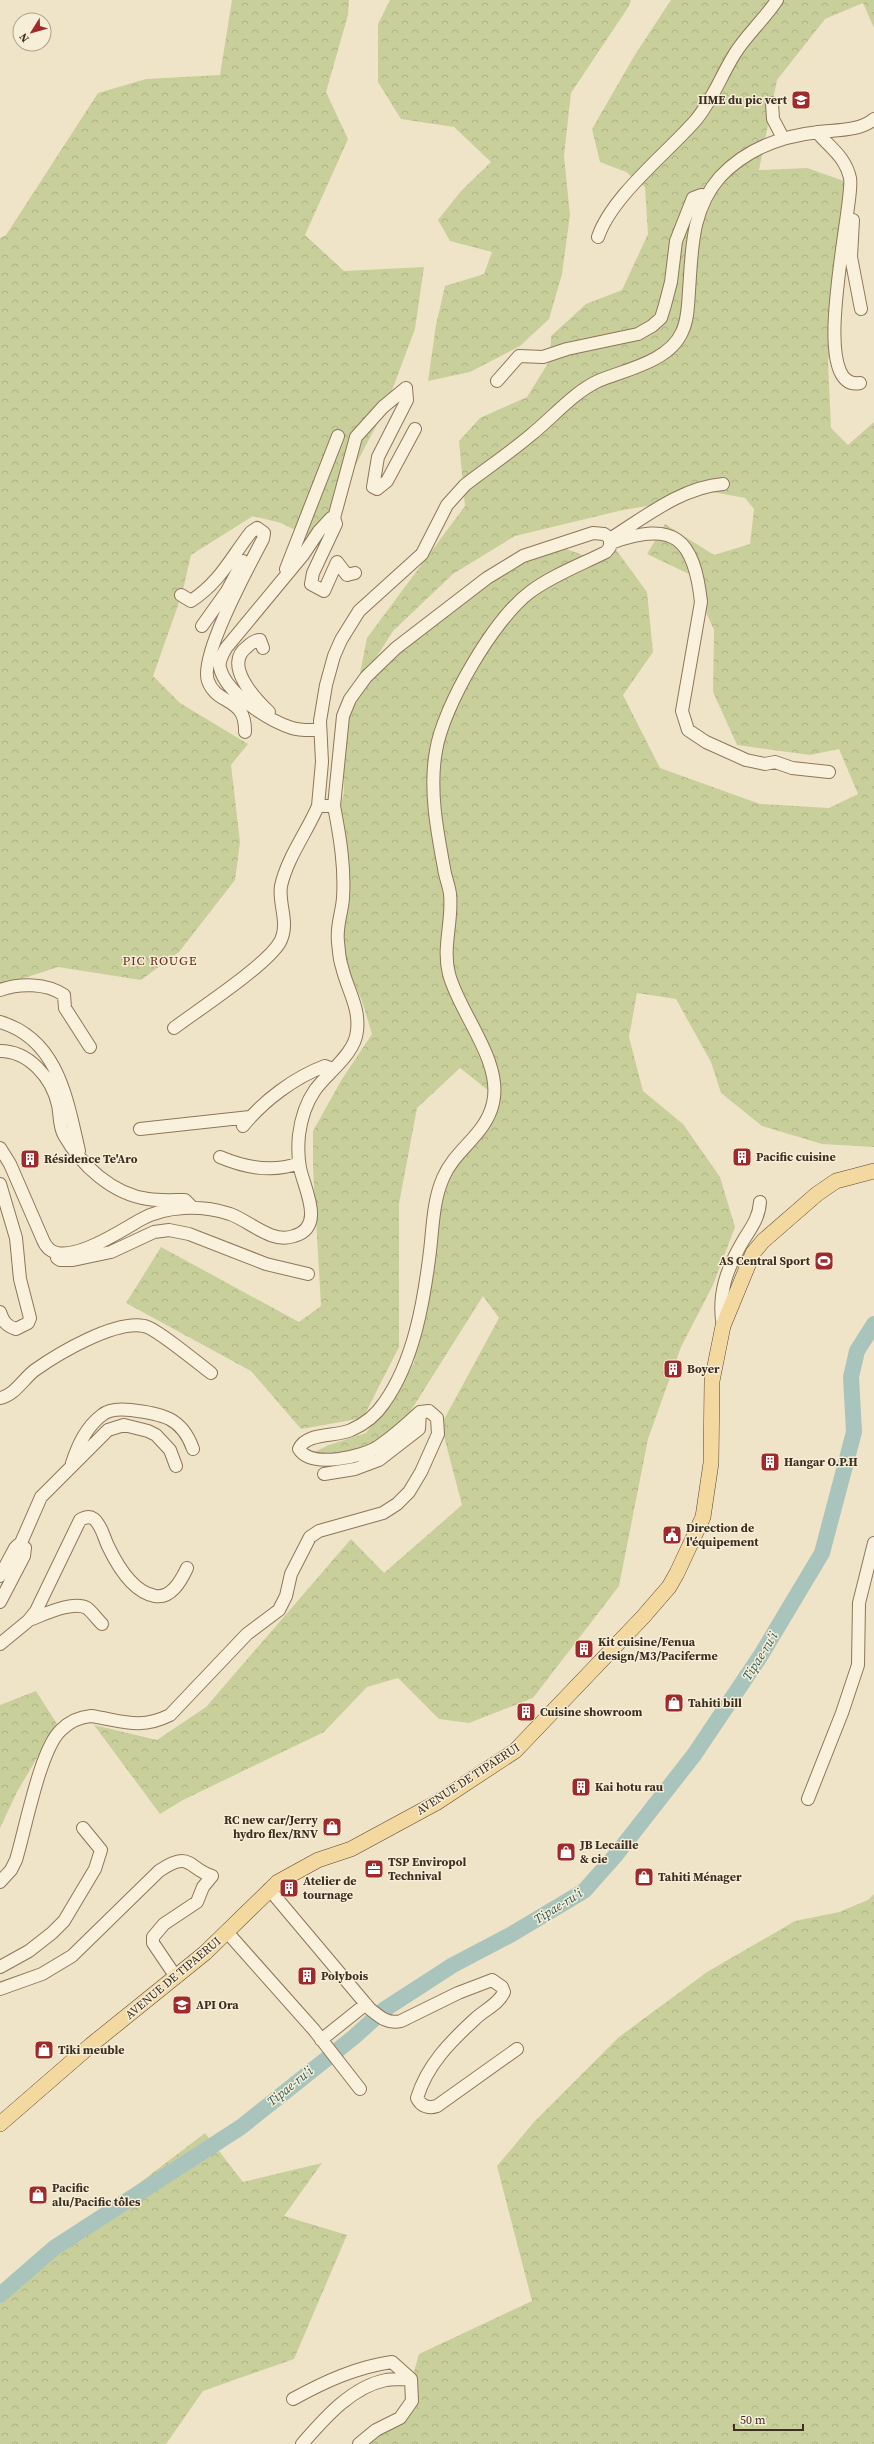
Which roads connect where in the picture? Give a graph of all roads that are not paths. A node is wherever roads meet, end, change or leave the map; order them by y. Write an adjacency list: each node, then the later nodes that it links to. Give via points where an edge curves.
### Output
1 (776, 0): 10 (street, via 762,21 746,37 710,101 695,121 607,216)
2 (772, 103): 6 (street, via 773,119)
3 (874, 119): 4 (street, via 860,126)
4 (832, 130): 5 (street); 7 (street)
5 (817, 132): 6 (street); 7 (street)
6 (783, 138): 9 (street, via 767,143 743,157 720,178)
7 (840, 155): 8 (street)
8 (850, 179): 11 (street, via 853,210 851,258); 13 (street, via 834,315 838,357 844,377 852,383)
9 (707, 196): 12 (street, via 693,198 681,224 665,305 661,318 652,326 638,334 567,349 543,357 519,356); 28 (street, via 693,231 688,309 682,333 673,345 655,358 597,382 582,392 456,493 447,505 422,554 359,611 341,640 326,685)
10 (598, 237)
11 (861, 309)
12 (497, 381)
13 (860, 383)
14 (415, 429): 17 (street, via 388,481 377,489 373,487 378,457 407,400 406,388 383,407 356,438)
15 (338, 436): 21 (street)
16 (723, 484): 18 (street, via 713,485 673,500)
17 (334, 518): 20 (street, via 336,524 313,573 311,584 324,591 336,562 347,575); 21 (street, via 319,531)
18 (611, 541): 30 (street, via 638,535 666,533 680,541 689,554 700,588 701,602 682,711 688,730 706,742 746,760 765,764 775,762 792,768); 32 (street, via 604,534 593,534 523,556 487,578 396,648 357,687 346,707 339,742); 54 (street, via 606,552 529,593 506,617 471,665 458,691 436,750 435,810 450,895 445,949 449,974 474,1025 490,1067 495,1099 488,1119 476,1136 455,1156 443,1178 435,1201 430,1253 419,1315 410,1349 386,1401 375,1415 364,1423 349,1431 310,1439 301,1444 299,1449 308,1459 356,1455 378,1447)
19 (256, 554): 22 (street, via 264,533 257,528 220,577 205,592 191,601); 23 (street, via 248,554 227,591); 25 (street, via 216,634 209,654)
20 (355, 573)
21 (283, 578): 26 (street, via 230,642 221,658 220,667 223,675 230,687)
22 (181, 595)
23 (202, 626)
24 (263, 648): 27 (street, via 260,640 251,644 240,655 237,666 256,697)
25 (208, 678): 26 (street, via 212,676 228,693); 29 (street, via 213,689 242,712)
26 (243, 699): 27 (street, via 266,716)
27 (280, 722): 28 (street, via 292,728)
28 (320, 730): 31 (street, via 322,762)
29 (245, 732)
30 (829, 772)
31 (318, 806): 32 (street); 35 (street, via 286,869 281,887 285,924 280,942 258,964)
32 (334, 806): 38 (street, via 344,874 337,939 342,967 358,1016 357,1034 347,1054)
33 (0, 990): 36 (street, via 33,985 57,990 64,995 65,1008)
34 (0, 1022): 41 (street, via 22,1030 47,1055 66,1095)
35 (174, 1028)
36 (90, 1047)
37 (0, 1051): 41 (street, via 32,1061 47,1079 58,1103 63,1134)
38 (333, 1069): 39 (street, via 325,1066 316,1069 278,1093 246,1122); 43 (street, via 315,1090 307,1105 299,1136)
39 (140, 1129)
40 (0, 1148): 48 (street, via 10,1164)
41 (80, 1155): 47 (street, via 90,1170 111,1186 147,1199 185,1200)
42 (220, 1157): 43 (street, via 255,1168 286,1168)
43 (300, 1163): 47 (street, via 311,1214 303,1232 293,1237 267,1234 230,1214)
44 (874, 1170): 51 (main road, AVENUE DE TIPAERUI, via 836,1181 817,1194 763,1241 746,1267)
45 (0, 1184): 50 (street, via 16,1238 20,1279 30,1318 28,1323 16,1329 3,1321)
46 (760, 1202): 51 (street, via 759,1215 733,1260 724,1283 720,1304)
47 (192, 1207): 48 (street, via 152,1213 88,1248 58,1253)
48 (49, 1249): 49 (street, via 60,1260 80,1259 111,1252 154,1232 169,1230 189,1234 266,1264)
49 (308, 1274)
50 (0, 1312)
51 (723, 1326): 70 (main road, AVENUE DE TIPAERUI, via 712,1381 711,1463 706,1503 694,1538 669,1587 538,1729 505,1758 436,1803 351,1849 318,1860 290,1874)
52 (211, 1373): 53 (street, via 144,1326 114,1328 68,1349 34,1371)
53 (0, 1398)
54 (420, 1412): 58 (street, via 419,1429 379,1460 355,1469); 69 (street, via 429,1411 437,1418 438,1434 409,1492 398,1504 383,1513 319,1531 310,1537 291,1574 286,1596 279,1610 247,1634 170,1715 154,1723 142,1724 84,1716 60,1730 52,1741 44,1762 16,1860)
55 (193, 1450): 57 (street, via 184,1430 168,1417 158,1413 120,1409 103,1414 87,1430)
56 (176, 1466): 57 (street, via 170,1450 156,1435 124,1425 108,1430)
57 (70, 1468): 60 (street, via 41,1497)
58 (324, 1474)
59 (874, 1543): 67 (street, via 859,1603 858,1665)
60 (20, 1545): 62 (street, via 11,1553); 63 (street, via 25,1548 25,1552)
61 (187, 1568): 64 (street, via 180,1583 165,1595 144,1593 125,1575 100,1526 93,1518 86,1517 80,1520 50,1584)
62 (0, 1576)
63 (0, 1602)
64 (28, 1621): 65 (street, via 78,1605 87,1608); 66 (street)
65 (102, 1624)
66 (0, 1644)
67 (808, 1799)
68 (83, 1828): 72 (street, via 101,1850 95,1869 64,1921 29,1951)
69 (0, 1882)
70 (269, 1889): 71 (main road, AVENUE DE TIPAERUI); 75 (street)
71 (227, 1932): 73 (main road, AVENUE DE TIPAERUI); 76 (street)
72 (0, 1967)
73 (176, 1977): 74 (street, via 153,1943 153,1937 164,1924 197,1902 203,1887 212,1876 192,1864 178,1861 159,1871 72,1956 42,1974); 79 (main road, AVENUE DE TIPAERUI, via 91,2045)
74 (0, 1990)
75 (372, 2010): 76 (street); 77 (street, via 392,2023 492,1980 502,1987 504,1992 498,2000 440,2053 432,2065 417,2098 419,2103 426,2107 437,2106)
76 (324, 2045): 78 (street)
77 (517, 2050)
78 (360, 2089)
79 (0, 2124)
80 (411, 2379): 81 (street, via 392,2362 368,2365 319,2385); 82 (street, via 385,2380 357,2391 321,2422); 83 (street, via 412,2402 400,2418 376,2430)
81 (293, 2399)
82 (302, 2444)
83 (359, 2444)

